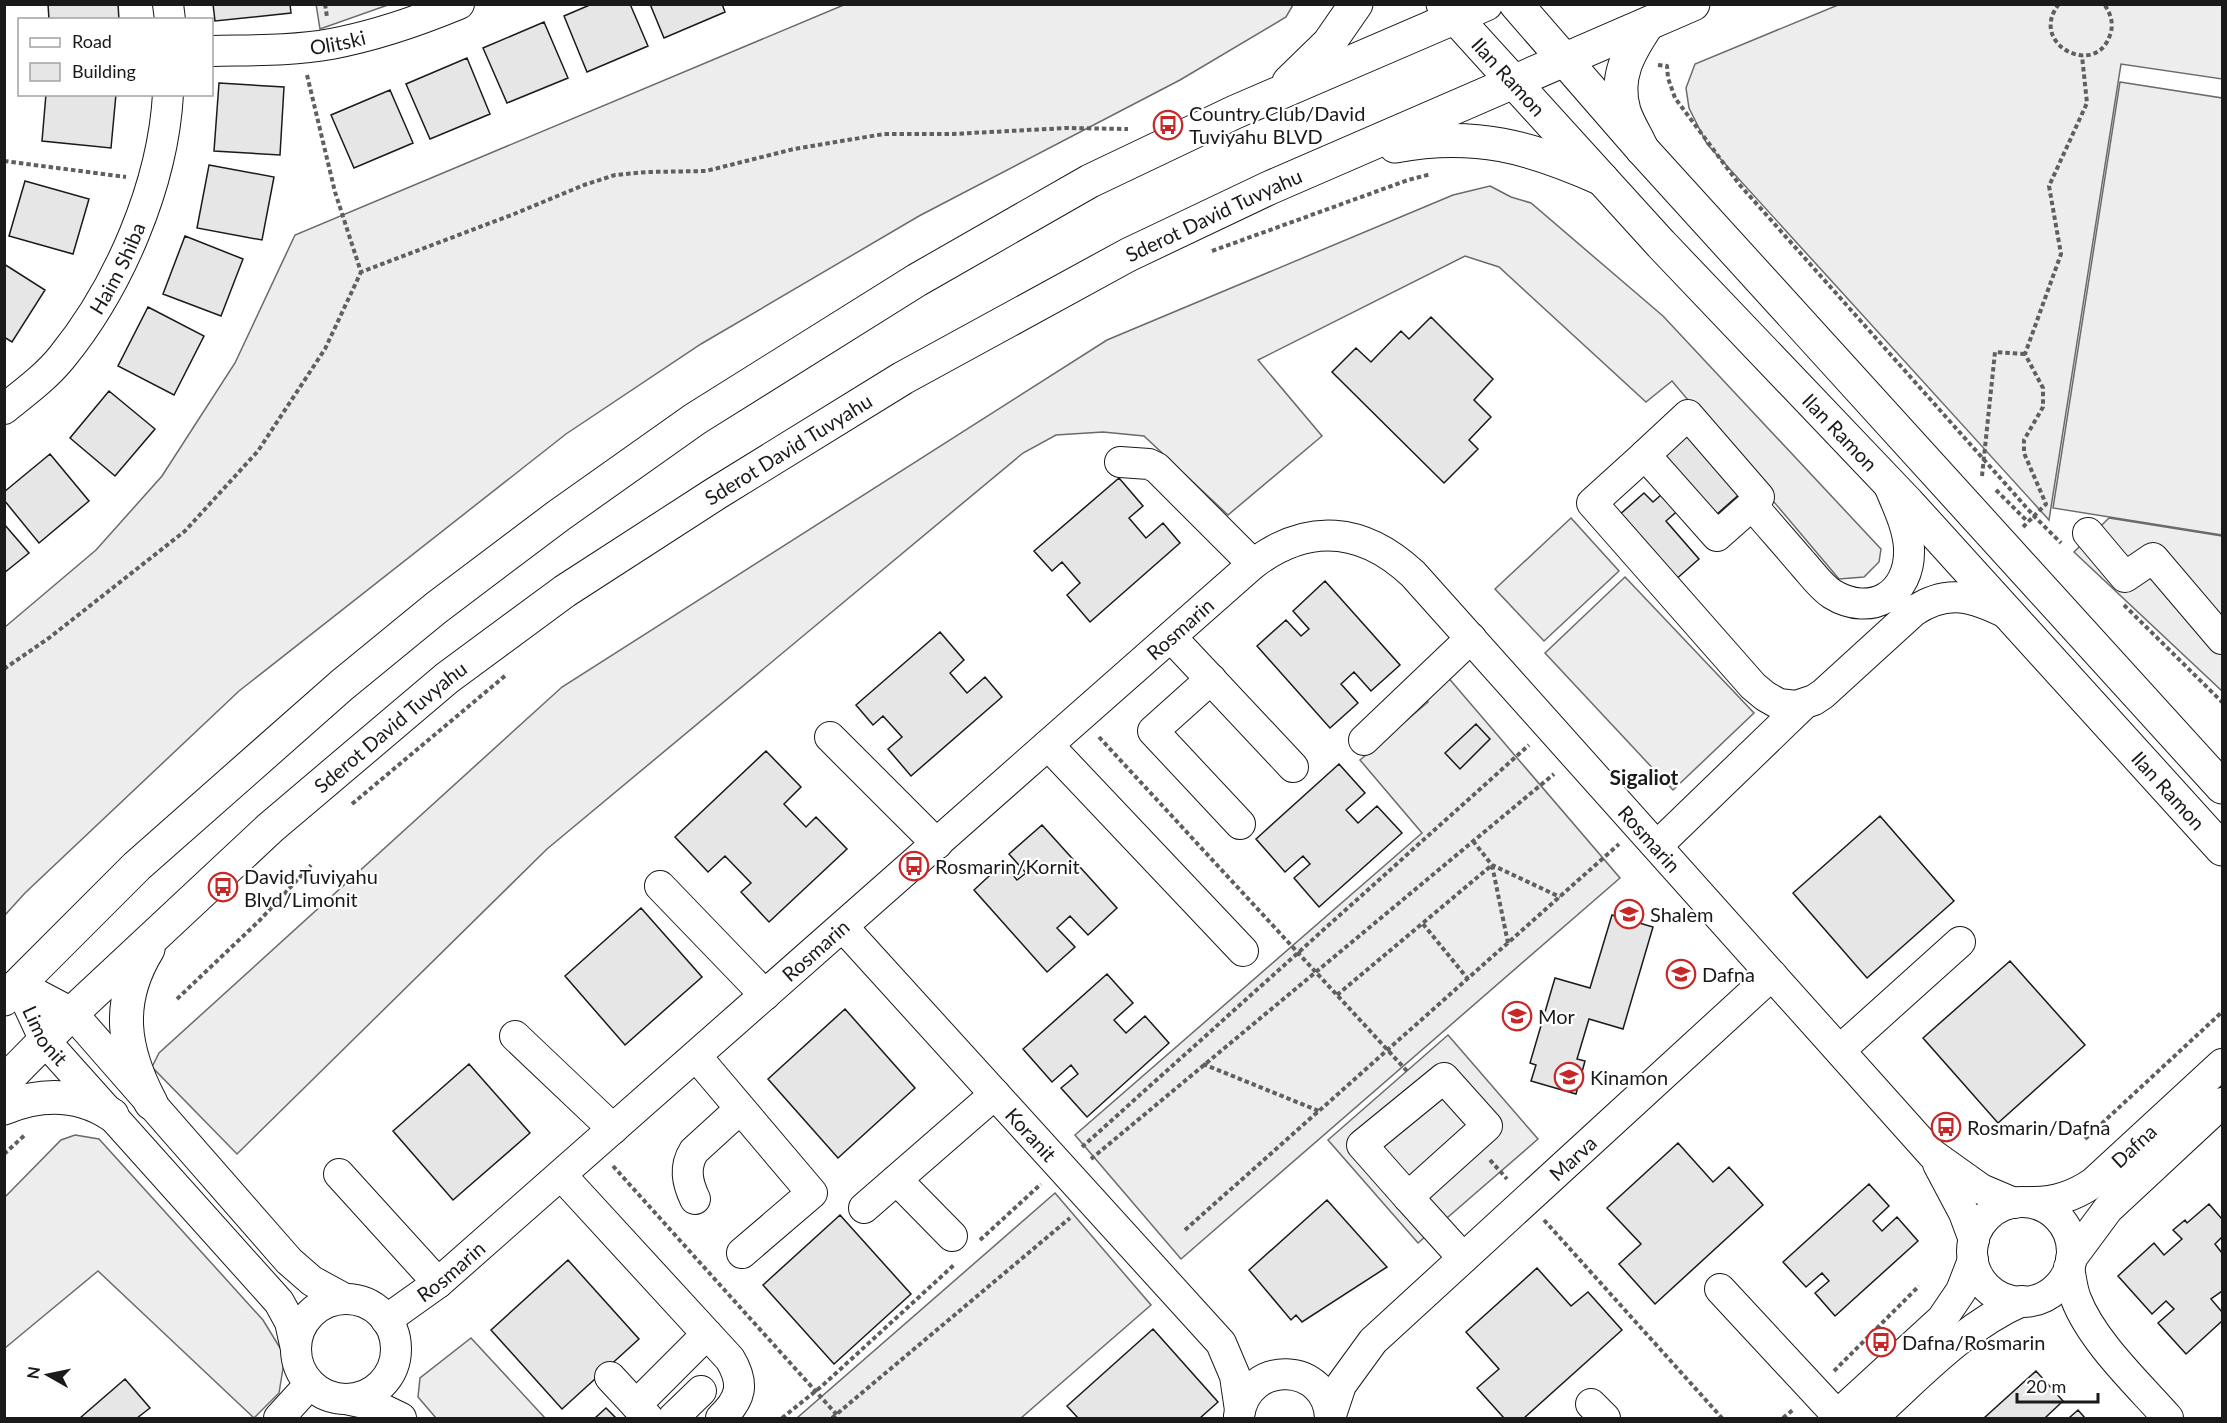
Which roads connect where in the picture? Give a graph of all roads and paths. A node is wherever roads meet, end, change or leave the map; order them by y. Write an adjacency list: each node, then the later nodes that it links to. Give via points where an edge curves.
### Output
1 (459, 4): 10 (street, Olitski, via 373,34)
2 (1356, 4): 16 (main road, via 1329,43)
3 (1486, 4): 8 (main road)
4 (1516, 4): 13 (main road)
5 (1693, 4): 9 (main road, Sderot David Tuvyahu)
6 (2059, 4): 12 (path, via 2052,15 2052,35 2063,50)
7 (2104, 4): 12 (path, via 2112,20 2109,39 2096,52)
8 (1449, 11): 15 (main road, Ilan Ramon); 16 (main road)
9 (1647, 25): 13 (main road, Sderot David Tuvyahu); 19 (main road, via 1629,52 1621,78 1624,111)
10 (301, 48): 11 (street, Olitski); 26 (path, via 335,192)
11 (213, 51)
12 (2082, 56): 27 (path, via 2087,103 2049,186 2061,254)
13 (1564, 61): 15 (main road, Sderot David Tuvyahu); 19 (main road)
14 (1667, 66): 30 (path, via 1671,88 1685,113 1738,184)
15 (1515, 82): 20 (main road, Sderot David Tuvyahu); 23 (main road, Ilan Ramon)
16 (1275, 95): 77 (main road, via 1090,181 917,279 695,419 558,516 428,615 237,775 137,866)
17 (168, 96): 24 (street, Haim Shiba)
18 (1133, 129): 26 (path, via 884,134 794,149 706,171 615,176)
19 (1642, 149): 37 (main road)
20 (1347, 155): 23 (main road, via 1424,140 1455,139 1516,146); 68 (main road, Sderot David Tuvyahu, via 1128,255 913,373 565,591 447,678 270,828)
21 (4, 161): 24 (path)
22 (1438, 172): 25 (path)
23 (1602, 179): 32 (main road, Ilan Ramon)
24 (152, 181): 28 (street, Haim Shiba, via 108,289 61,358)
25 (1206, 253)
26 (361, 272): 44 (path, via 325,350 258,451 185,531)
27 (2025, 354): 30 (path, via 1995,352); 34 (path, via 2043,388 2043,407 2024,440 2024,453 2046,504)
28 (4, 409)
29 (1645, 455): 33 (street, via 1718,536); 33 (street, via 1688,415 1759,497); 48 (street, via 1592,502 1753,686 1779,704)
30 (1984, 460): 34 (path); 35 (path, via 1981,475)
31 (1120, 462): 38 (street, via 1157,468)
32 (1888, 483): 33 (street, via 1904,526 1908,566 1902,582 1891,594 1863,605 1846,602 1829,592); 40 (main road, Ilan Ramon)
33 (1752, 505)
34 (2034, 516): 35 (path); 36 (path)
35 (2028, 522): 37 (path)
36 (2077, 541): 43 (street, via 2125,577 2153,558)
37 (2003, 546): 56 (main road)
38 (1253, 564): 41 (street, Rosmarin); 42 (street, Rosmarin, via 1284,544 1300,539 1334,535 1368,543 1399,560)
39 (2122, 604): 47 (path)
40 (2010, 615): 48 (street, via 1967,597 1931,602 1914,611 1823,694); 62 (main road, Ilan Ramon)
41 (1171, 637): 46 (street); 49 (street, Rosmarin)
42 (1471, 638): 50 (street, Rosmarin); 52 (street)
43 (2223, 639)
44 (4, 669)
45 (513, 669): 57 (path)
46 (1211, 679): 55 (street); 58 (street, via 1153,731)
47 (2223, 702)
48 (1804, 704): 59 (street)
49 (1080, 716): 53 (street, Rosmarin); 73 (path)
50 (1550, 726): 54 (street, Rosmarin); 73 (path)
51 (830, 736): 61 (street)
52 (1364, 741)
53 (1048, 745): 61 (street, Rosmarin); 72 (street)
54 (1576, 756): 59 (street, Rosmarin); 60 (path)
55 (1293, 767)
56 (2223, 787)
57 (352, 804)
58 (1240, 824)
59 (1648, 836): 66 (path); 75 (street, Rosmarin)
60 (1473, 841): 64 (path); 74 (path)
61 (937, 844): 69 (street, Rosmarin)
62 (2223, 849)
63 (311, 865): 80 (path)
64 (1492, 866): 66 (path); 67 (path); 71 (path)
65 (660, 886): 78 (street)
66 (1560, 897): 71 (path)
67 (1423, 924): 76 (path); 79 (path)
68 (163, 927): 82 (main road, Sderot David Tuvyahu); 94 (main road, via 136,971 126,1018 133,1065)
69 (843, 927): 78 (street, Rosmarin); 92 (street, Koranit)
70 (1960, 942): 86 (street)
71 (1508, 944): 76 (path)
72 (1243, 951)
73 (1298, 953): 74 (path); 105 (path)
74 (1316, 971): 79 (path); 88 (path)
75 (1772, 975): 86 (street, Rosmarin); 112 (street, Marva)
76 (1468, 979): 85 (path)
77 (12, 992): 82 (street, Limonit); 84 (street, Limonit)
78 (765, 995): 87 (street, Rosmarin)
79 (1337, 995): 85 (path)
80 (177, 999)
81 (2223, 1012): 101 (path)
82 (72, 1013): 84 (main road, Sderot David Tuvyahu); 94 (street, Limonit)
83 (515, 1036): 100 (street)
84 (45, 1041): 90 (main road, Sderot David Tuvyahu); 98 (street, Limonit)
85 (1388, 1050): 91 (path); 97 (path)
86 (1840, 1050): 104 (street, Rosmarin)
87 (696, 1056): 96 (street); 100 (street, Rosmarin)
88 (1203, 1064): 97 (path); 105 (path)
89 (2223, 1064): 113 (street, Dafna, via 2093,1183 2064,1198)
90 (4, 1082)
91 (1427, 1092): 102 (street, via 1444,1078 1487,1126); 109 (street, via 1362,1145)
92 (995, 1094): 105 (street, Koranit); 108 (street)
93 (2223, 1102): 120 (street, Dafna, via 2108,1209)
94 (151, 1103): 124 (street, Limonit, via 289,1261 312,1281)
95 (4, 1108): 98 (main road, via 38,1098 68,1098)
96 (740, 1109): 110 (street, via 689,1159 687,1174); 118 (street, via 812,1193)
97 (1319, 1111): 115 (path)
98 (112, 1115): 131 (street, Limonit, via 275,1296 288,1317)
99 (28, 1131): 103 (path)
100 (603, 1137): 107 (street, Rosmarin); 137 (path)
101 (2085, 1139)
102 (1471, 1140): 109 (street); 112 (path)
103 (4, 1154)
104 (1932, 1154): 113 (street, Rosmarin, via 1981,1189 1998,1198); 117 (street, Rosmarin, via 1956,1196)
105 (1065, 1171): 111 (street, Koranit); 116 (path)
106 (339, 1174): 121 (street)
107 (561, 1175): 121 (street, Rosmarin); 127 (street)
108 (897, 1180): 114 (street); 116 (street)
109 (1408, 1197): 119 (street)
110 (695, 1199)
111 (1091, 1200): 130 (street, Koranit); 142 (path)
112 (1527, 1200): 119 (street, Marva); 152 (path)
113 (2022, 1202): 117 (street, via 1999,1207 1990,1214 1982,1222); 120 (street, via 2048,1209 2062,1222 2069,1236)
114 (864, 1208)
115 (1185, 1230)
116 (962, 1247): 137 (path)
117 (1973, 1250): 125 (street, via 1978,1274 1992,1292 2006,1299); 143 (street, via 1961,1291 1942,1319)
118 (742, 1253)
119 (1463, 1258): 129 (street, Marva)
120 (2070, 1263): 125 (street, via 2054,1290); 128 (street, via 2076,1299)
121 (438, 1283): 126 (street, Rosmarin)
122 (1919, 1286): 138 (path)
123 (1719, 1289): 138 (street)
124 (345, 1299): 126 (street, via 368,1305); 131 (street, via 323,1305 310,1314)
125 (2026, 1301): 128 (street, via 2062,1311); 154 (street, via 1969,1330)
126 (386, 1320): 132 (street, via 395,1341)
127 (706, 1334): 140 (street); 148 (street, via 738,1372 740,1383 733,1407)
128 (2100, 1340): 155 (street)
129 (1373, 1341): 133 (street, Marva, via 1328,1368); 151 (street, Marva, via 1341,1385)
130 (1221, 1343): 133 (street, Koranit, via 1258,1365); 141 (street, Koranit, via 1235,1376)
131 (296, 1349): 135 (street, via 298,1365)
132 (393, 1365): 139 (street, via 375,1389); 146 (street, via 395,1388)
133 (1292, 1375): 141 (street, Marva, via 1277,1374 1257,1382 1247,1392); 151 (street, via 1311,1383 1321,1393)
134 (610, 1377): 140 (street)
135 (310, 1384): 139 (street, via 323,1393); 144 (street)
136 (701, 1391): 147 (street)
137 (816, 1391): 142 (path); 149 (path)
138 (1814, 1391): 143 (street); 153 (path)
139 (346, 1399): 145 (street, via 374,1405)
140 (642, 1412)
141 (1239, 1414)
142 (837, 1415): 150 (path)
143 (1836, 1417)
144 (279, 1419)
145 (401, 1419)
146 (408, 1419)
147 (673, 1419)
148 (722, 1419)
149 (782, 1419)
150 (832, 1419)
151 (1330, 1419)
152 (1722, 1419)
153 (1783, 1419)
154 (1872, 1419)
155 (2168, 1419)

